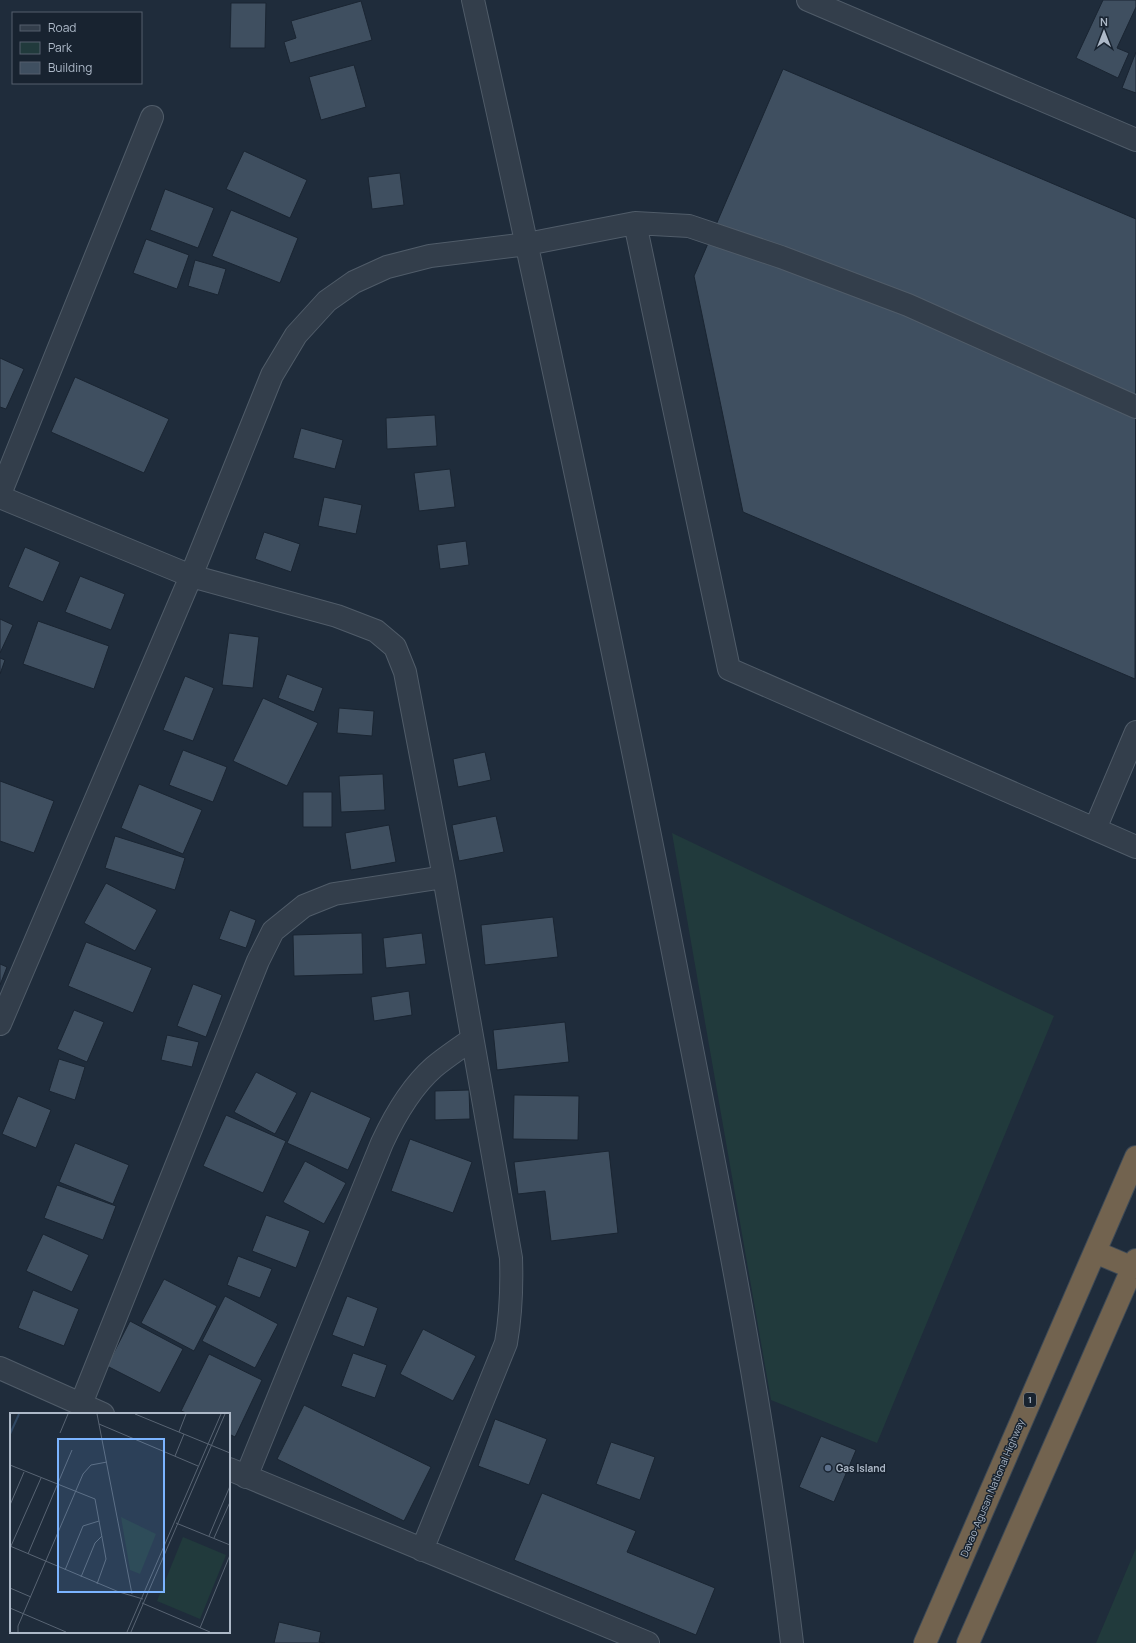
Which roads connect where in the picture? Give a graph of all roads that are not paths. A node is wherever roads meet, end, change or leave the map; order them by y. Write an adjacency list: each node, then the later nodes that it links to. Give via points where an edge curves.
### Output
1 (474, 0): 6 (street)
2 (808, 0): 4 (street)
3 (152, 117): 8 (street)
4 (1136, 140)
5 (635, 223): 6 (street); 7 (street, via 689,226 781,257 908,305); 12 (street, via 729,668)
6 (527, 244): 10 (street, via 430,256 387,267 354,282 327,301 296,335 272,375); 26 (street, via 602,597 742,1307 781,1547)
7 (1136, 407)
8 (0, 494)
9 (0, 497): 10 (street)
10 (191, 576): 14 (street, via 337,616 376,631 395,647 405,672); 15 (street)
11 (1136, 732): 12 (street)
12 (1095, 829): 13 (street)
13 (1136, 847)
14 (444, 877): 16 (street); 21 (street, via 334,894 304,906 273,931 258,961)
15 (0, 1024)
16 (472, 1039): 23 (street, via 434,1067 396,1114); 24 (street, via 511,1258 511,1314 506,1343)
17 (1136, 1157): 18 (highway, Davao-Agusan National Highway / 1)
18 (1095, 1252): 19 (highway); 27 (highway, Davao-Agusan National Highway / 1)
19 (1134, 1264): 28 (highway)
20 (0, 1368): 21 (street)
21 (80, 1404): 22 (street)
22 (101, 1413)
23 (237, 1473): 24 (street)
24 (422, 1550): 25 (street)
25 (648, 1643)
26 (792, 1643)
27 (925, 1643)
28 (968, 1643)

